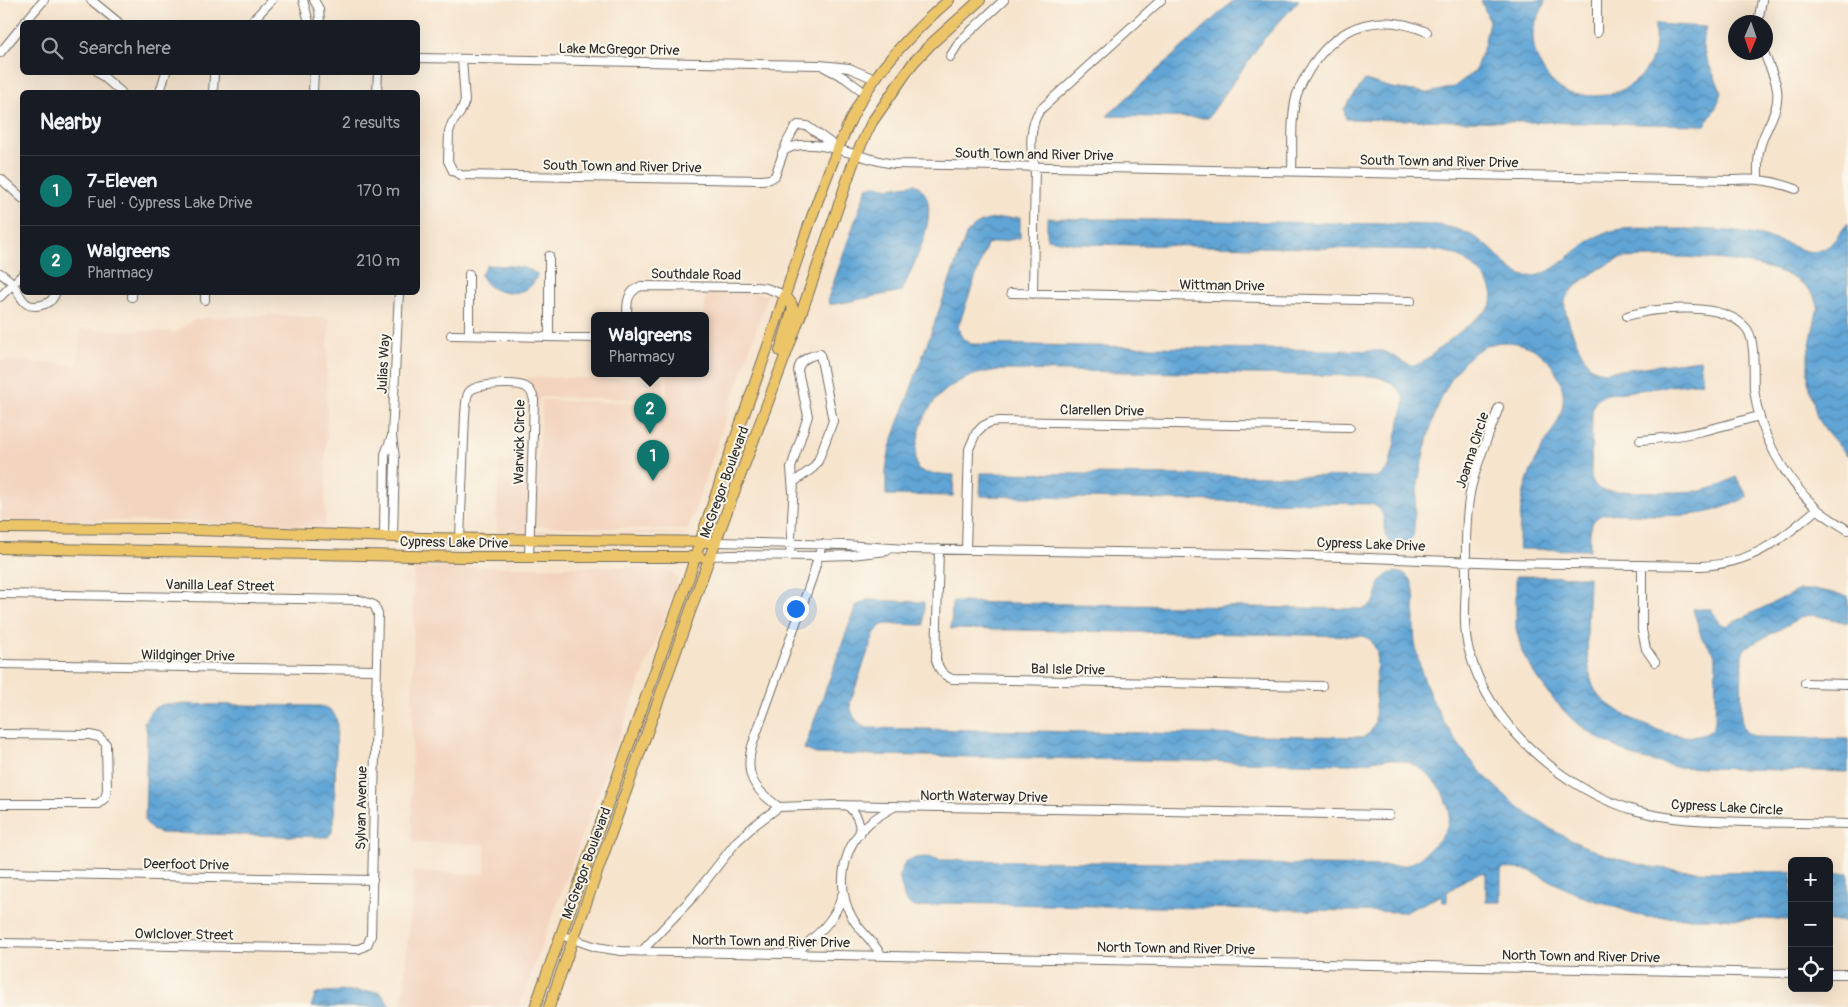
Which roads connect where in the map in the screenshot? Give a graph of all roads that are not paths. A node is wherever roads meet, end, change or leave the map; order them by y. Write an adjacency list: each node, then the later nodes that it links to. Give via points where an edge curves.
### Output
1 (44, 0): 13 (street)
2 (91, 0): 14 (street)
3 (272, 0): 15 (street)
4 (303, 0): 16 (street)
5 (314, 0): 17 (street)
6 (948, 0): 32 (main road, McGregor Boulevard, via 898,49)
7 (980, 0): 41 (main road, McGregor Boulevard, via 913,63 872,122)
8 (1004, 0): 22 (street, via 960,41)
9 (1161, 0): 42 (street, via 1040,110 1033,126 1032,158)
10 (1598, 0): 20 (street)
11 (1762, 0): 12 (street)
12 (1759, 15)
13 (27, 20)
14 (116, 20)
15 (253, 20)
16 (308, 20)
17 (320, 20)
18 (20, 28): 21 (street)
19 (1427, 32): 43 (street, via 1395,22 1378,22 1344,33 1326,48 1297,95 1293,114)
20 (1597, 33)
21 (0, 53)
22 (950, 57)
23 (420, 58): 24 (street, Lake McGregor Drive)
24 (462, 58): 26 (street, Lake McGregor Drive); 40 (street, South Town and River Drive, via 465,101 449,132 448,165 456,174 762,180 775,176)
25 (1767, 60): 44 (street, via 1777,87 1777,103 1759,150)
26 (820, 65): 32 (street, Lake McGregor Drive, via 849,68); 38 (street, Lake McGregor Drive)
27 (101, 75): 33 (street)
28 (165, 75): 34 (street)
29 (214, 75): 35 (street)
30 (314, 75): 36 (street)
31 (378, 75): 37 (street)
32 (875, 79): 38 (main road, McGregor Boulevard)
33 (119, 90)
34 (161, 90)
35 (213, 90)
36 (313, 90)
37 (377, 90)
38 (865, 93): 39 (main road, McGregor Boulevard)
39 (838, 148): 40 (street, South Town and River Drive, via 795,145); 40 (street, via 802,125 794,129); 41 (street, South Town and River Drive); 57 (main road, McGregor Boulevard)
40 (782, 153)
41 (856, 155): 42 (street, South Town and River Drive, via 895,164); 66 (main road, McGregor Boulevard)
42 (1035, 166): 43 (street, South Town and River Drive); 54 (street)
43 (1292, 171): 44 (street, South Town and River Drive)
44 (1758, 178): 46 (street, South Town and River Drive)
45 (1, 180): 47 (street)
46 (1796, 189)
47 (20, 196)
48 (549, 256): 64 (street)
49 (0, 273): 52 (street)
50 (469, 274): 63 (street)
51 (20, 277): 52 (street)
52 (6, 288): 55 (street, via 27,304 42,305 50,302); 58 (street)
53 (1011, 294): 54 (street, Wittman Drive)
54 (1033, 294): 59 (street, Wittman Drive)
55 (54, 295)
56 (399, 295): 76 (street, Julias Way, via 392,436 395,458)
57 (785, 295): 60 (street, Southdale Road, via 755,287 640,286 629,296); 66 (main road, via 793,309 773,374); 79 (main road, McGregor Boulevard)
58 (0, 297)
59 (1411, 301)
60 (627, 312)
61 (1627, 316): 68 (street, via 1660,310 1710,311 1735,320 1748,331 1752,345)
62 (450, 335): 63 (street)
63 (469, 335): 64 (street)
64 (548, 337): 65 (street)
65 (591, 338)
66 (774, 386): 80 (main road, McGregor Boulevard)
67 (1500, 407): 93 (street, Joanna Circle, via 1470,493)
68 (1759, 416): 70 (street, via 1686,436); 72 (street, via 1776,457)
69 (1350, 427): 86 (street, Clarellen Drive, via 991,422 976,433 969,449)
70 (1640, 440)
71 (793, 492): 71 (street, via 794,482 818,461 832,421 820,354 806,358 798,367 808,416 791,468); 81 (street)
72 (1817, 509): 74 (street); 94 (street, Cypress Lake Drive, via 1775,543 1738,560 1710,565)
73 (0, 528): 75 (main road, Cypress Lake Drive, via 206,530)
74 (1848, 530)
75 (270, 534): 76 (main road, Cypress Lake Drive); 87 (main road)
76 (388, 537): 77 (main road, Cypress Lake Drive)
77 (460, 539): 78 (main road, Cypress Lake Drive); 78 (street, Warwick Circle, via 467,398 476,386 484,385 526,387 532,392)
78 (529, 539): 79 (main road, Cypress Lake Drive); 91 (street, Warwick Circle)
79 (699, 542): 80 (main road, Cypress Lake Drive); 92 (main road, McGregor Boulevard)
80 (716, 542): 81 (street, Cypress Lake Drive); 88 (main road, McGregor Boulevard)
81 (791, 543): 82 (street, Cypress Lake Drive); 89 (street)
82 (822, 544): 84 (street, Cypress Lake Drive); 90 (street)
83 (0, 548): 87 (main road, Cypress Lake Drive)
84 (906, 549): 85 (street, Cypress Lake Drive); 90 (street, Cypress Lake Drive)
85 (939, 549): 86 (street, Cypress Lake Drive); 101 (street, Bal Isle Drive, via 936,660 938,668 952,679)
86 (966, 549): 93 (street, Cypress Lake Drive)
87 (269, 552): 91 (main road, Cypress Lake Drive)
88 (711, 556): 89 (street, Cypress Lake Drive); 92 (main road, Cypress Lake Drive); 114 (main road, McGregor Boulevard)
89 (790, 556): 90 (street, Cypress Lake Drive)
90 (819, 556): 105 (street, via 748,760 755,786)
91 (529, 557): 92 (main road, Cypress Lake Drive)
92 (695, 557): 113 (main road, McGregor Boulevard)
93 (1466, 561): 94 (street, Cypress Lake Drive); 108 (street, Cypress Lake Circle, via 1465,629 1478,676 1517,734 1541,759 1564,776 1619,805 1674,819)
94 (1642, 565): 96 (street, via 1642,630 1646,649)
95 (0, 594): 98 (street, Vanilla Leaf Street, via 360,600 374,606 378,614)
96 (1655, 662)
97 (0, 664): 98 (street, Wildginger Drive)
98 (376, 670): 111 (street, Sylvan Avenue)
99 (1805, 683): 100 (street)
100 (1848, 684)
101 (1322, 686)
102 (0, 734): 103 (street, via 99,737 106,744 107,790 105,798 98,804)
103 (0, 804)
104 (848, 806): 105 (street, North Waterway Drive); 106 (street, North Waterway Drive); 109 (street, via 856,812)
105 (780, 807): 117 (street, via 737,841 693,897)
106 (895, 807): 107 (street, North Waterway Drive); 109 (street, via 876,818)
107 (1389, 815)
108 (1848, 824)
109 (860, 834): 112 (street, via 846,861)
110 (0, 874): 111 (street, Deerfoot Drive)
111 (372, 880): 116 (street, Sylvan Avenue, via 371,936)
112 (843, 892): 118 (street, via 827,925); 119 (street, via 852,918)
113 (561, 935): 114 (street, North Town and River Drive); 123 (main road, McGregor Boulevard)
114 (573, 939): 117 (street, North Town and River Drive, via 612,950); 124 (main road, McGregor Boulevard)
115 (0, 943): 116 (street, Owlclover Street, via 359,949)
116 (367, 945)
117 (641, 952): 118 (street, North Town and River Drive)
118 (794, 954): 119 (street, North Town and River Drive)
119 (881, 955): 120 (street, North Town and River Drive)
120 (1788, 973)
121 (1833, 974): 122 (street)
122 (1848, 974)
123 (535, 1007)
124 (549, 1007)

